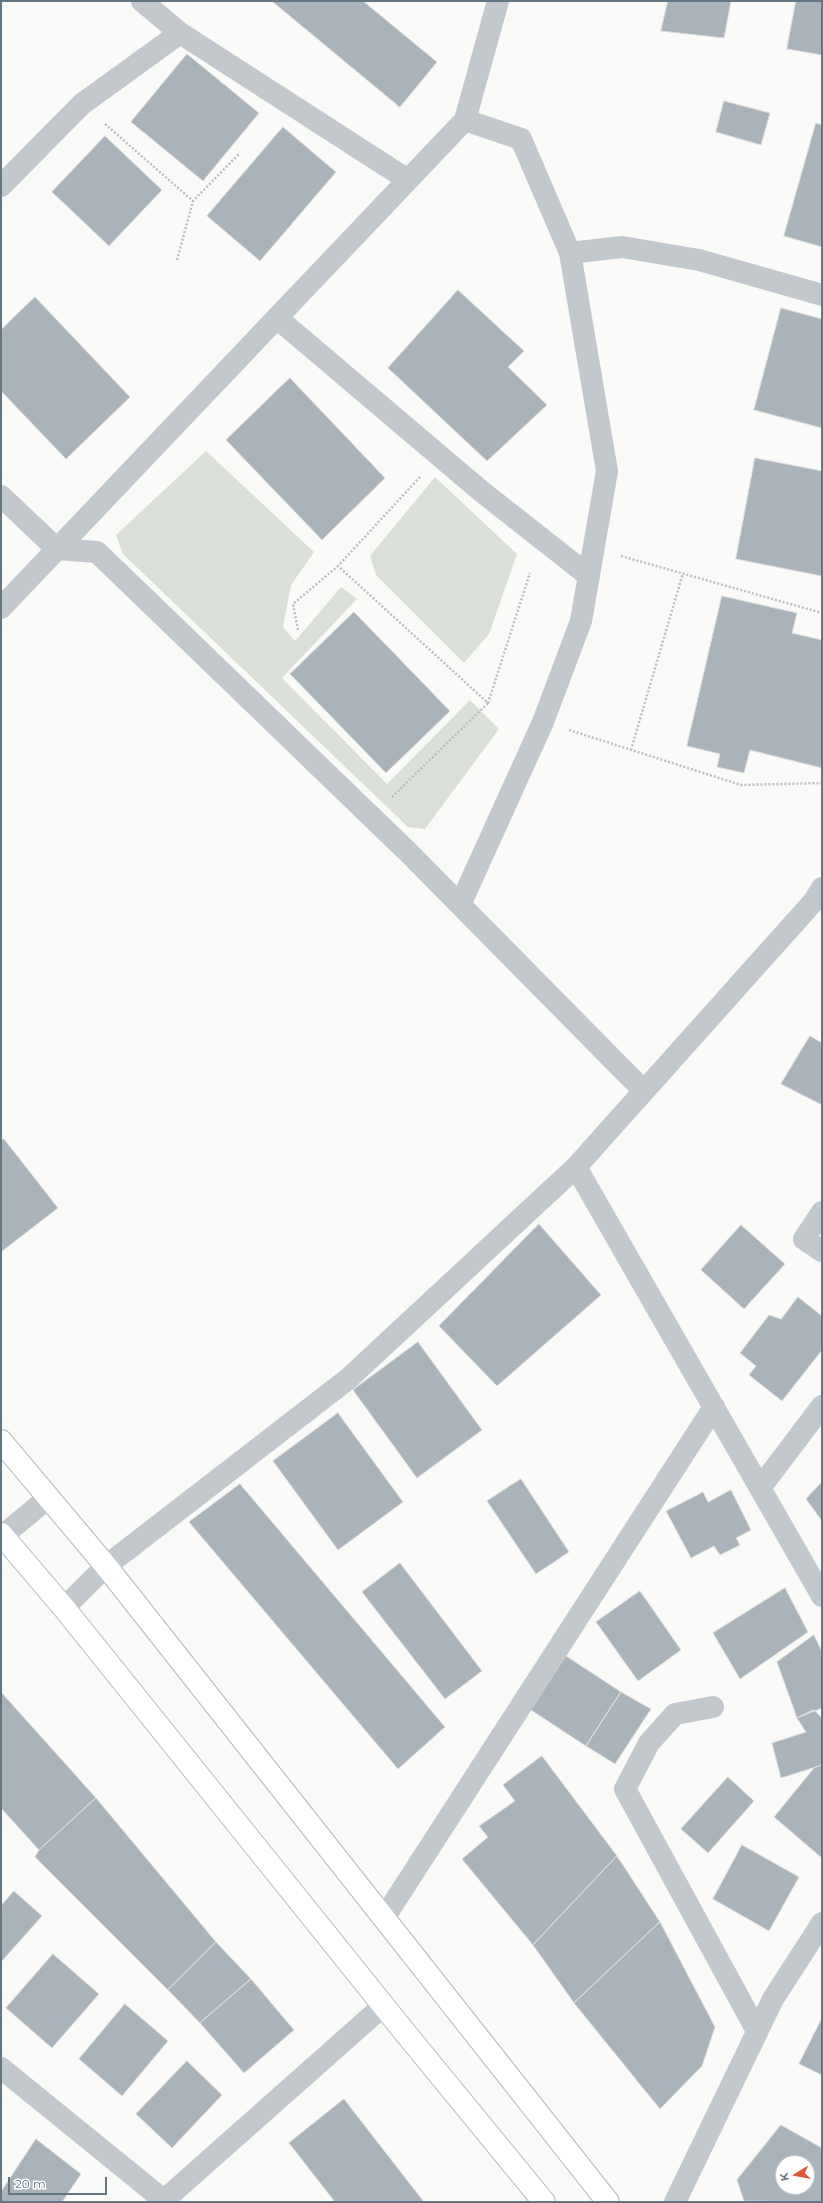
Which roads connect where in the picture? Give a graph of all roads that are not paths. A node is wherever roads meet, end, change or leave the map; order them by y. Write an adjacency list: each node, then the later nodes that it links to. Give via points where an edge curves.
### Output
1 (142, 1): 3 (street)
2 (498, 1): 4 (street)
3 (180, 33): 5 (street); 6 (street, via 82,104)
4 (465, 120): 5 (street); 7 (street, via 521,139)
5 (408, 180): 9 (street)
6 (1, 186)
7 (570, 253): 8 (street, via 622,247 699,260); 12 (street, via 607,471)
8 (822, 295)
9 (277, 318): 11 (street); 12 (street, via 481,491)
10 (1, 496): 11 (street)
11 (57, 549): 13 (street); 15 (street, via 96,552)
12 (589, 576): 15 (street, via 581,620 543,722)
13 (1, 608)
14 (822, 888): 16 (street, via 814,901)
15 (460, 905): 16 (street)
16 (644, 1091): 17 (street)
17 (576, 1167): 21 (street); 26 (street, via 348,1379)
18 (822, 1212): 19 (street, via 804,1239)
19 (822, 1251)
20 (822, 1406): 23 (street)
21 (714, 1407): 23 (street); 30 (street)
22 (1, 1442): 24 (main road)
23 (760, 1488): 27 (street)
24 (48, 1498): 25 (street); 26 (main road)
25 (2, 1536): 28 (main road)
26 (106, 1566): 28 (street); 30 (main road)
27 (822, 1596)
28 (64, 1608): 32 (main road)
29 (713, 1707): 33 (street, via 676,1714 649,1743 625,1789)
30 (384, 1918): 37 (main road)
31 (822, 1923): 33 (street, via 773,1999)
32 (383, 2006): 35 (street); 36 (main road)
33 (757, 2031): 38 (street)
34 (1, 2068): 35 (street)
35 (165, 2201)
36 (544, 2202)
37 (608, 2202)
38 (675, 2202)

